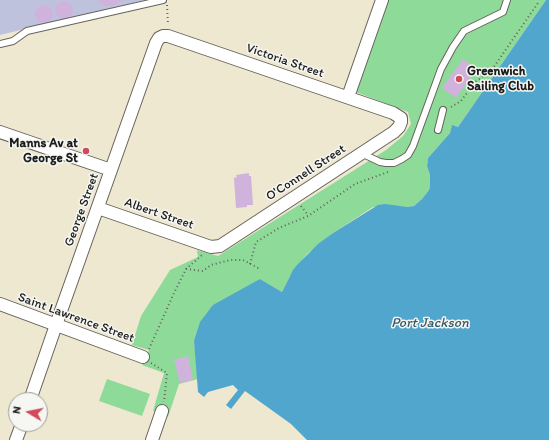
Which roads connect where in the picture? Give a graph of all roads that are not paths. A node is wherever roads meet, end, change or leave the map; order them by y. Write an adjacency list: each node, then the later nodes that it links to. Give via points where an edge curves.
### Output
1 (163, 0): 5 (lane, via 27,32 13,41)
2 (382, 0): 6 (street)
3 (507, 0): 11 (lane, via 503,12 464,31 453,46 441,69 408,154 402,160 386,163)
4 (168, 36): 6 (street, Victoria Street); 12 (street, George Street, via 159,38 156,43)
5 (0, 44)
6 (348, 97): 8 (street, Victoria Street)
7 (442, 110): 9 (lane)
8 (394, 113): 11 (street, O'Connell Street, via 401,118 399,127)
9 (438, 130)
10 (0, 132): 12 (street)
11 (361, 154): 14 (street, O'Connell Street, via 220,246)
12 (111, 170): 13 (street, George Street)
13 (98, 208): 14 (street, Albert Street); 16 (street, George Street)
14 (210, 247)
15 (0, 304): 16 (street, Saint Lawrence Street)
16 (56, 325): 17 (street, Saint Lawrence Street); 18 (street, George Street)
17 (143, 357)
18 (33, 392)
19 (162, 411): 20 (street)
20 (152, 440)

